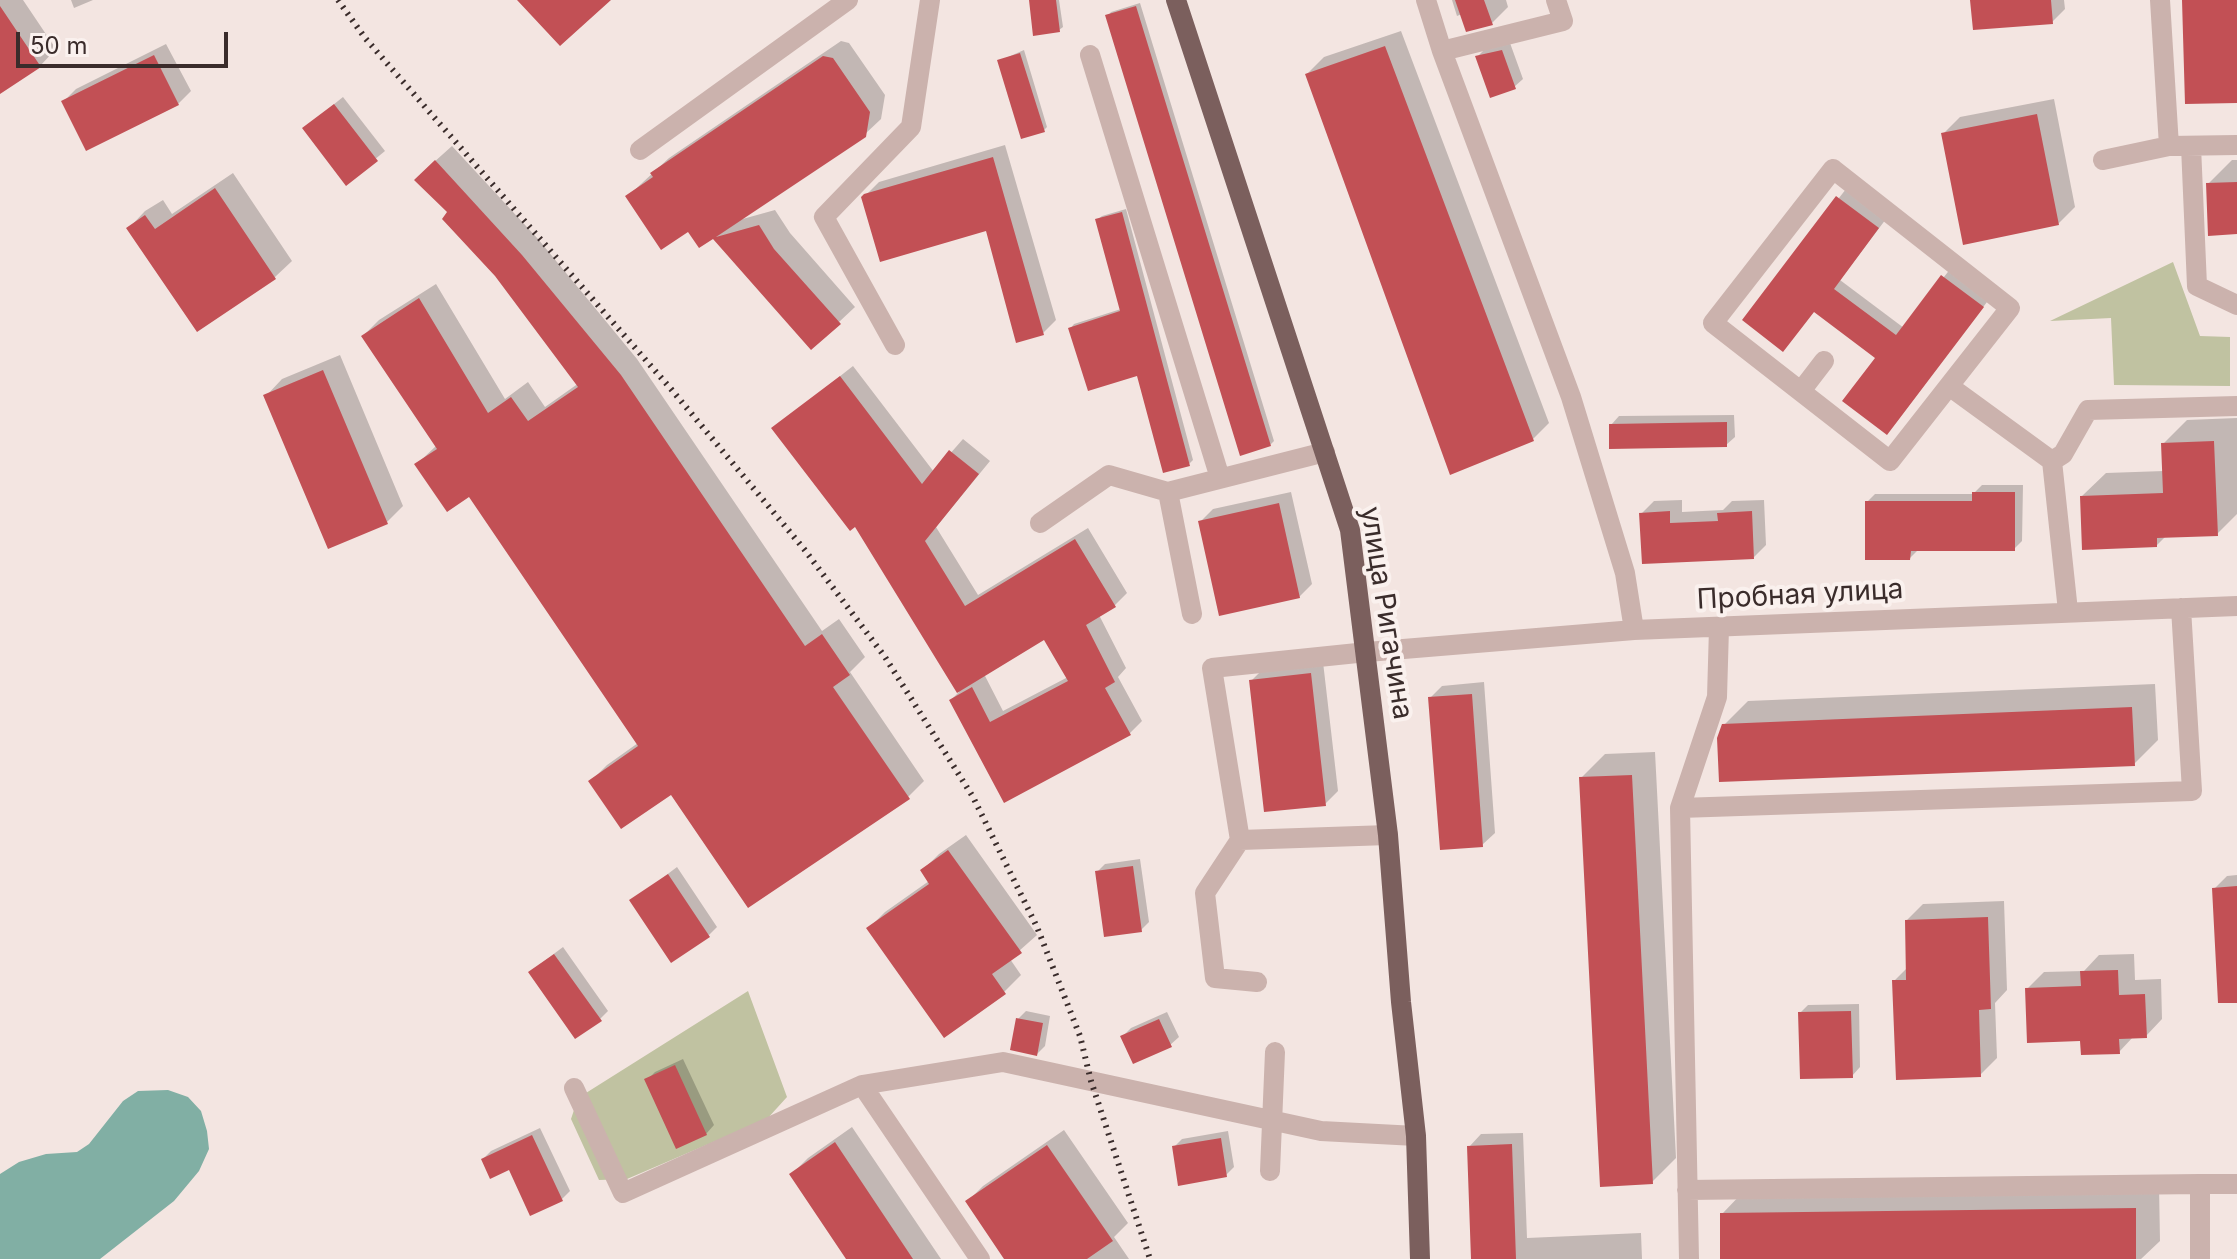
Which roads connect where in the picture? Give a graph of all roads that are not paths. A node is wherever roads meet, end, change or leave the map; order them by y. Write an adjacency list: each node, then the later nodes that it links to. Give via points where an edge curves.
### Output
1 (848, 0): 12 (street)
2 (930, 0): 15 (street, via 911,127 824,217)
3 (1176, 0): 20 (main road, улица Ригачина)
4 (1426, 0): 7 (street)
5 (1556, 0): 7 (street, via 1563,21)
6 (2160, 0): 10 (street)
7 (1442, 51): 30 (street, via 1571,397 1625,573)
8 (1090, 55): 22 (street)
9 (2237, 145): 11 (street)
10 (2169, 146): 11 (street); 13 (street)
11 (2191, 146): 14 (street, via 2197,286)
12 (640, 150)
13 (2103, 160)
14 (2237, 305)
15 (895, 345)
16 (1824, 361): 18 (street)
17 (1949, 386): 18 (street, via 1890,461); 18 (street, via 2010,308 1833,169 1713,323); 21 (street)
18 (1801, 391)
19 (2237, 406): 21 (street, via 2088,410 2063,454)
20 (1325, 452): 22 (street); 31 (main road, улица Ригачина, via 1350,530)
21 (2052, 461): 27 (street)
22 (1220, 478): 23 (street)
23 (1168, 492): 24 (street, via 1109,475); 28 (street)
24 (1040, 523)
25 (2237, 606): 26 (street, Пробная улица)
26 (2181, 608): 27 (street, Пробная улица); 32 (street, via 2192,791)
27 (2068, 611): 29 (street, Пробная улица)
28 (1192, 614)
29 (1719, 628): 30 (street, Пробная улица); 32 (street, via 1717,697)
30 (1634, 630): 31 (street, Пробная улица)
31 (1367, 652): 33 (main road, улица Ригачина); 34 (street, Пробная улица, via 1212,668)
32 (1680, 808): 44 (street)
33 (1388, 835): 34 (street); 40 (main road, улица Ригачина)
34 (1240, 840): 35 (street, via 1205,893 1215,978)
35 (1257, 982)
36 (1275, 1052): 39 (street)
37 (862, 1085): 38 (street, via 623,1193); 39 (street, via 1003,1062); 45 (street)
38 (574, 1088)
39 (1272, 1121): 40 (street, via 1321,1131); 41 (street)
40 (1416, 1136): 46 (main road, улица Ригачина)
41 (1270, 1171)
42 (2200, 1184): 43 (street); 44 (street); 48 (street)
43 (2237, 1184)
44 (1687, 1190): 47 (street)
45 (980, 1259)
46 (1420, 1259)
47 (1689, 1259)
48 (2200, 1259)

